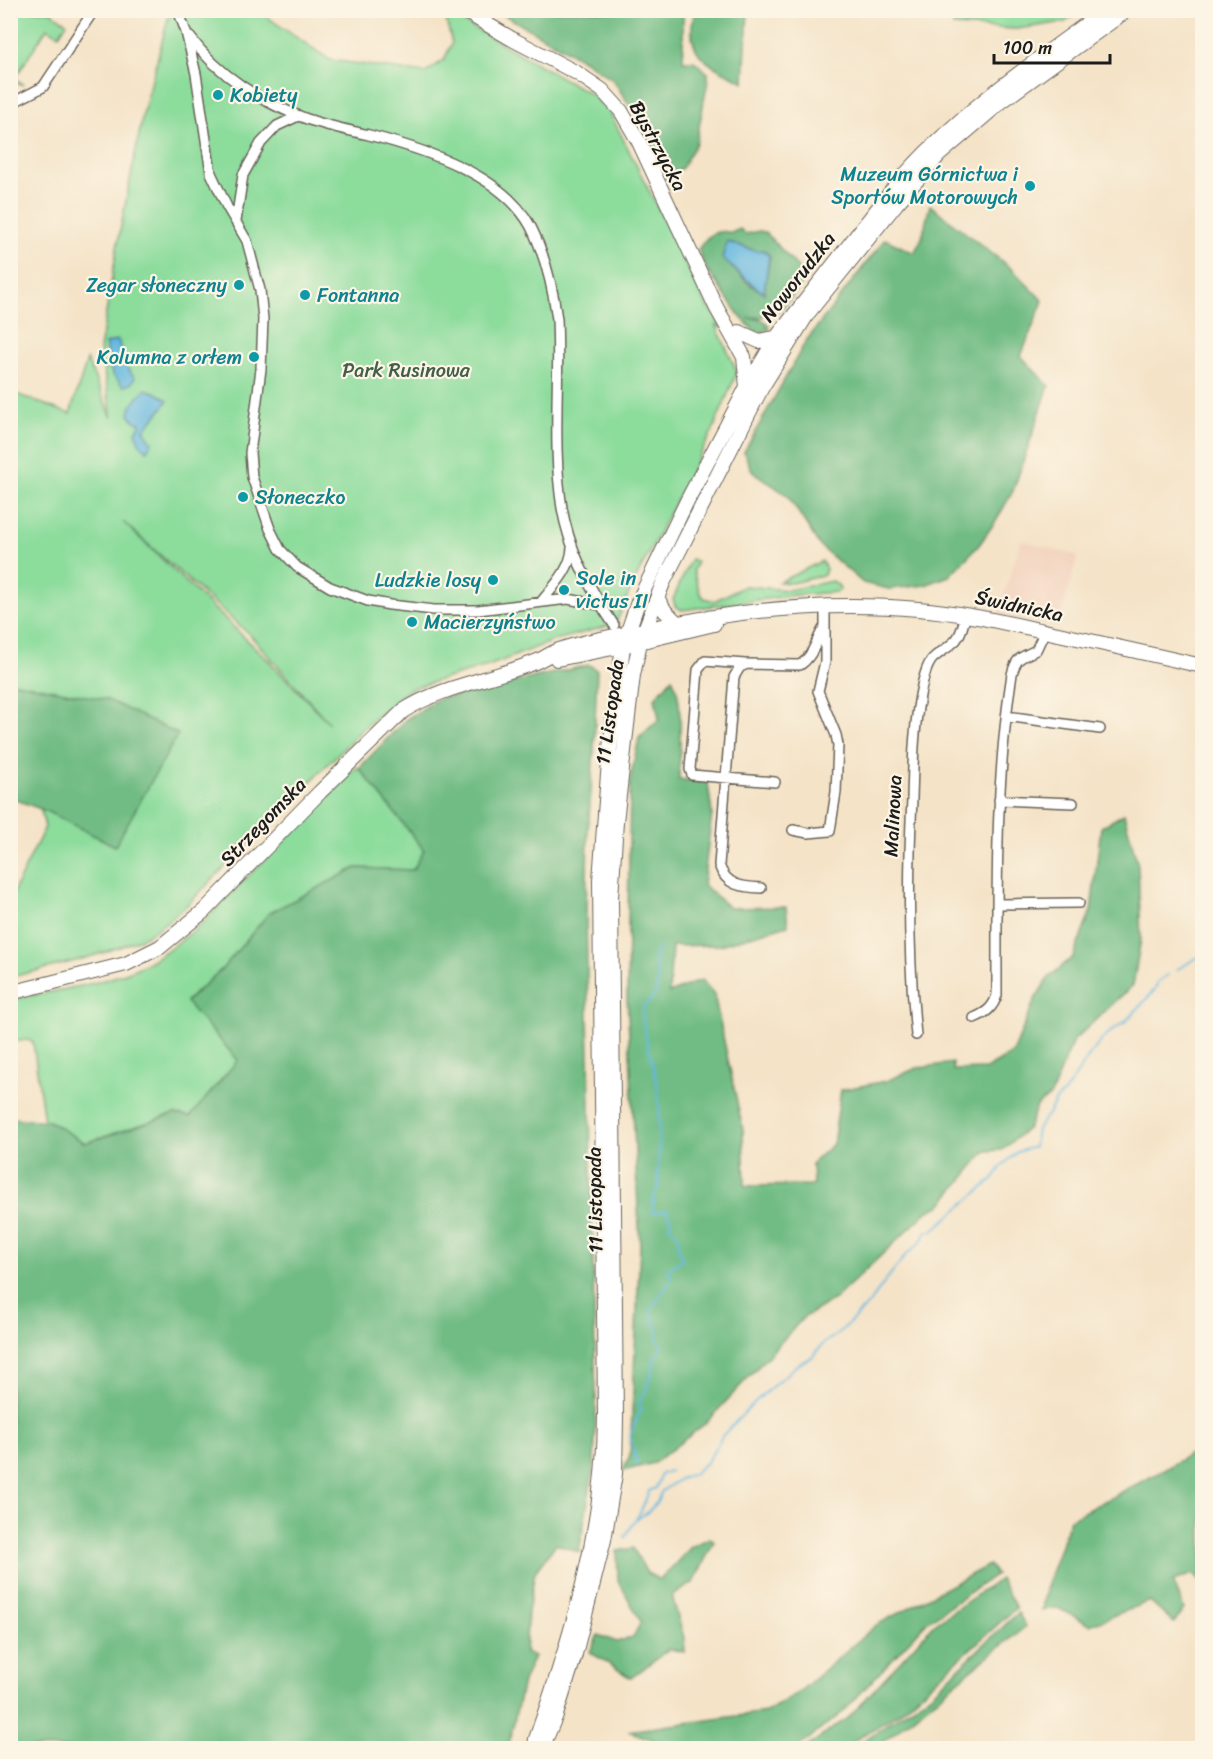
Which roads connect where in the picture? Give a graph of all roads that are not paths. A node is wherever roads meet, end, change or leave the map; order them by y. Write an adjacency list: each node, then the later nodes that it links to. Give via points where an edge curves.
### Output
1 (94, 10): 7 (street, via 43,87)
2 (178, 10): 6 (street)
3 (464, 10): 10 (main road, Bystrzycka, via 577,73 602,90 621,111)
4 (1106, 10): 12 (main road, Noworudzka, via 979,105 916,162)
5 (1127, 10): 14 (main road, Noworudzka, via 1002,101 939,155 808,313)
6 (186, 32): 8 (street, via 221,71); 9 (street, via 200,94 207,159)
7 (10, 104)
8 (298, 116): 9 (street, via 277,126 261,143 243,175); 18 (street, via 445,160 500,192 531,228 544,261 557,319 559,475 562,508)
9 (236, 221): 20 (street, via 254,264 263,319 250,453 252,477 273,536 290,561 330,587 390,605 477,610)
10 (714, 301): 11 (main road, Bystrzycka); 13 (main road, Bystrzycka)
11 (739, 332): 12 (main road, via 759,340); 15 (main road, Bystrzycka)
12 (776, 338): 15 (main road, Noworudzka)
13 (744, 357): 15 (main road); 16 (main road, Bystrzycka)
14 (777, 362): 15 (main road); 17 (main road, Noworudzka)
15 (760, 365): 16 (main road, Noworudzka); 17 (main road, Bystrzycka)
16 (747, 387): 30 (main road, Noworudzka, via 638,602)
17 (762, 387): 19 (main road, Noworudzka)
18 (573, 546): 20 (street, via 564,571); 21 (street)
19 (657, 598): 25 (main road); 29 (main road, Noworudzka)
20 (541, 602): 21 (street, via 568,599)
21 (600, 605): 26 (street)
22 (825, 606): 23 (main road, Świdnicka); 24 (main road, Świdnicka, via 896,607); 27 (street)
23 (766, 611): 25 (main road, Świdnicka); 29 (main road, Świdnicka)
24 (966, 615): 28 (main road, Świdnicka); 48 (street, Malinowa, via 957,639 927,666 914,750 908,887)
25 (676, 622): 29 (main road, Świdnicka)
26 (614, 625)
27 (825, 626): 33 (street, via 814,651 800,665); 42 (street, via 825,662 818,691 838,745 834,819 830,831)
28 (1045, 631): 34 (main road, Świdnicka); 36 (street, via 1036,650 1015,662)
29 (642, 636): 30 (main road, Świdnicka); 50 (main road, 11 Listopada, via 633,675 611,898 615,1474 585,1619 567,1684)
30 (625, 640): 31 (main road, Strzegomska); 32 (main road, Strzegomska, via 566,648); 35 (main road, 11 Listopada)
31 (602, 651): 32 (main road, Strzegomska); 35 (main road)
32 (535, 662): 46 (main road, Strzegomska, via 452,688 404,711 204,911 160,947 126,964)
33 (747, 664): 38 (street, via 734,677); 38 (street, via 705,661 698,670 690,769 692,775)
34 (1203, 666)
35 (619, 669): 49 (main road, 11 Listopada, via 599,891 604,1471 591,1550)
36 (1006, 716): 37 (street); 40 (street)
37 (1101, 729)
38 (726, 778): 39 (street); 43 (street, via 719,865 734,885)
39 (775, 782)
40 (999, 800): 41 (street); 45 (street)
41 (1073, 803)
42 (793, 830)
43 (761, 888)
44 (1079, 903): 45 (street)
45 (998, 904): 47 (street, via 997,995 994,1005)
46 (10, 993)
47 (974, 1018)
48 (916, 1035)
49 (535, 1749)
50 (542, 1749)

